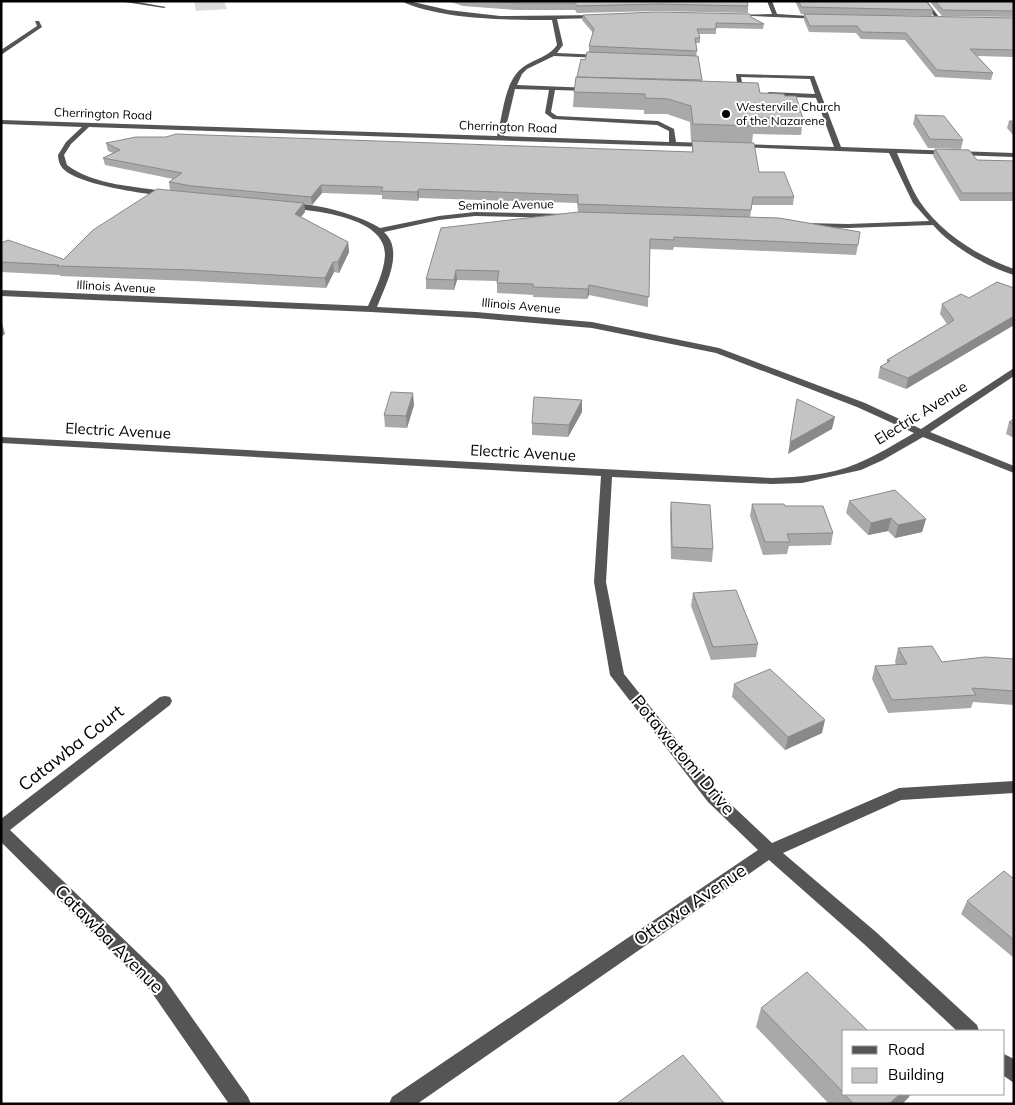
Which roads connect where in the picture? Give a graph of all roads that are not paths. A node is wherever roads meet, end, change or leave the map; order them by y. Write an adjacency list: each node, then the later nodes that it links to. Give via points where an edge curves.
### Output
1 (120, 1): 5 (street)
2 (403, 1): 10 (street, via 464,13)
3 (770, 1): 8 (street)
4 (924, 1): 12 (street)
5 (164, 7)
6 (727, 15): 8 (street)
7 (606, 16): 10 (street)
8 (775, 16): 9 (street)
9 (824, 17)
10 (554, 18): 16 (street, via 560,45)
11 (930, 20): 12 (street)
12 (940, 20): 13 (street)
13 (949, 20)
14 (37, 22): 15 (street, via 40,26)
15 (1, 53)
16 (554, 54): 17 (street); 18 (street, via 523,69 515,78)
17 (611, 57)
18 (513, 87): 19 (street); 28 (street)
19 (552, 88): 20 (street); 29 (street, via 548,113 555,118 658,123 672,130)
20 (601, 89)
21 (732, 93): 22 (street)
22 (741, 93): 23 (street); 25 (street, via 738,75 812,77)
23 (751, 94)
24 (760, 94): 25 (street)
25 (819, 96): 32 (street)
26 (1, 122): 27 (street, Cherrington Road)
27 (88, 125): 28 (street, Cherrington Road); 35 (street, via 61,154 64,166 80,176)
28 (500, 138): 29 (street, Cherrington Road)
29 (673, 144): 30 (street, Cherrington Road)
30 (721, 145)
31 (731, 146): 32 (street)
32 (838, 149): 33 (street)
33 (892, 151): 34 (street); 38 (street, via 917,203)
34 (1014, 155)
35 (171, 195)
36 (282, 206): 40 (street, via 341,215)
37 (574, 216): 40 (street, Seminole Avenue, via 475,214)
38 (935, 223): 39 (street); 41 (street, via 948,237)
39 (799, 224)
40 (379, 231): 43 (street, via 386,238 389,254)
41 (1014, 272)
42 (1, 293): 43 (street, Illinois Avenue)
43 (371, 309): 45 (street, Illinois Avenue, via 592,325 719,351 861,405)
44 (1014, 371): 45 (street, Electric Avenue)
45 (922, 433): 47 (street, Illinois Avenue); 48 (street, Electric Avenue, via 857,468 802,480)
46 (1, 440): 48 (street, Electric Avenue)
47 (1014, 470)
48 (607, 473): 52 (street, Potawatomi Drive, via 600,582 617,674 714,798)
49 (165, 701): 51 (street, Catawba Court)
50 (1014, 787): 52 (street, Ottawa Avenue, via 899,794)
51 (1, 829): 56 (street, Catawba Avenue, via 157,984)
52 (770, 851): 53 (street, Potawatomi Drive); 57 (street, Ottawa Avenue)
53 (969, 1030)
54 (1005, 1064): 55 (street)
55 (1014, 1073)
56 (241, 1104)
57 (399, 1104)

